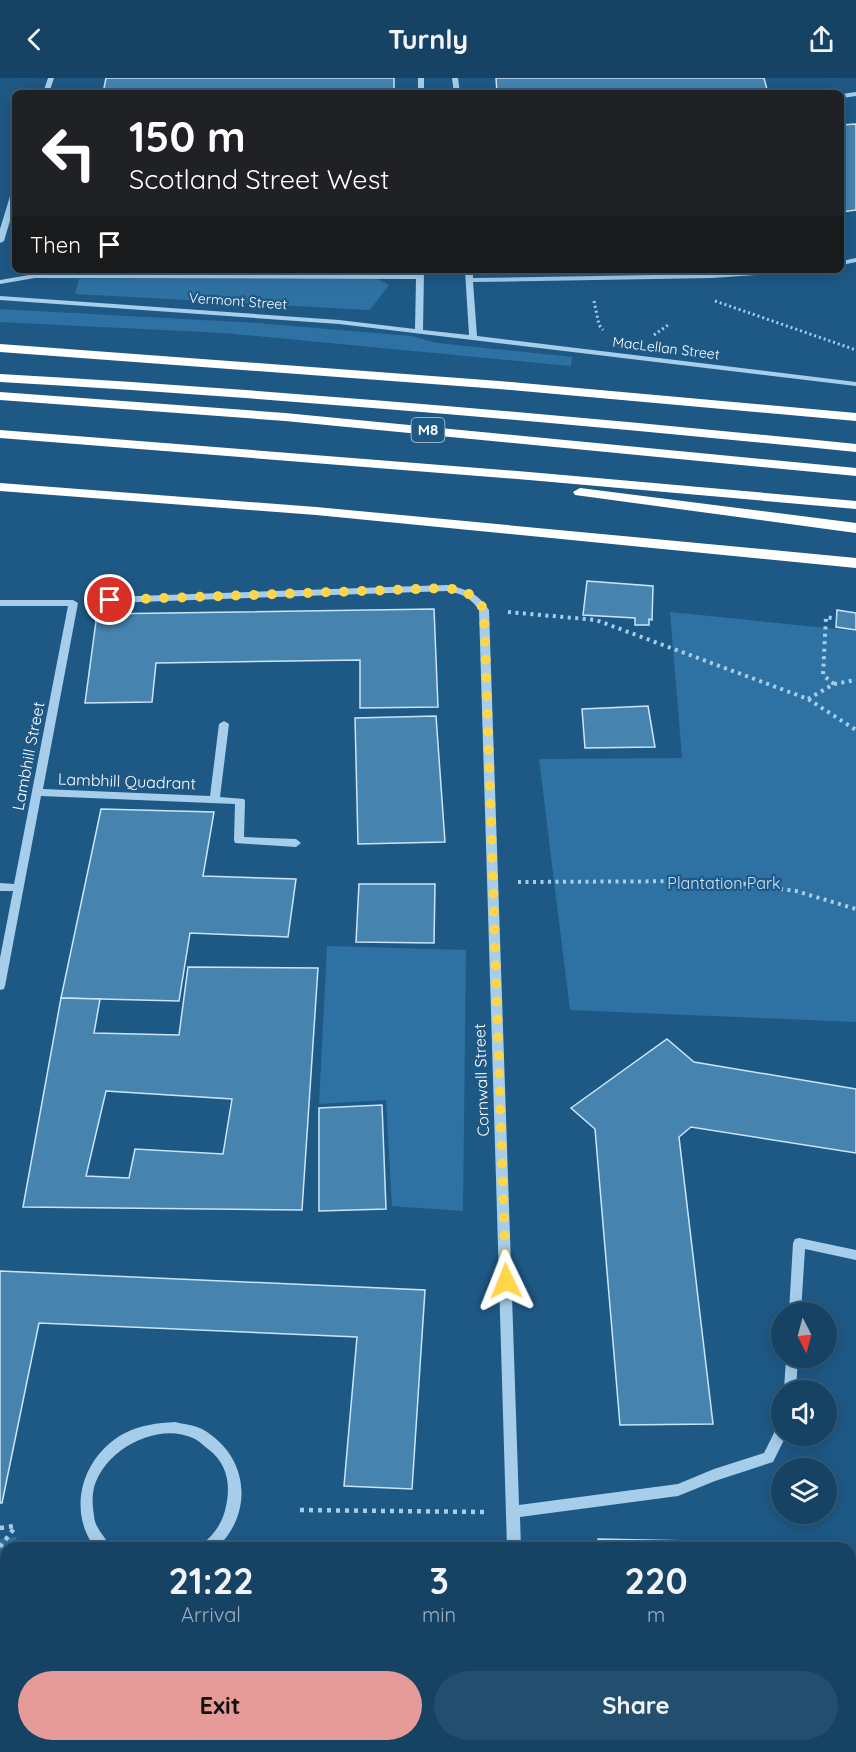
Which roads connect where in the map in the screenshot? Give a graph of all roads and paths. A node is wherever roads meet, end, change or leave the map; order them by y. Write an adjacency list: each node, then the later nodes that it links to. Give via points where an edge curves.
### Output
1 (12, 202): 2 (street)
2 (0, 239)
3 (36, 273): 4 (street); 9 (street)
4 (420, 273): 13 (street)
5 (469, 273): 8 (street)
6 (711, 273): 7 (street)
7 (590, 278): 8 (street); 14 (path, via 599,325)
8 (470, 280): 16 (street)
9 (0, 282)
10 (0, 298): 13 (street, Vermont Street, via 260,315)
11 (711, 299): 18 (path)
12 (668, 326): 15 (path)
13 (419, 331): 16 (street, Vermont Street)
14 (611, 334)
15 (651, 336)
16 (474, 337): 20 (street, MacLellan Street)
17 (0, 348): 22 (highway, via 488,384)
18 (856, 350)
19 (0, 378): 24 (highway, via 194,388)
20 (856, 384)
21 (0, 396): 26 (highway, M8, via 285,417)
22 (856, 417)
23 (0, 434): 25 (highway, M8)
24 (856, 448)
25 (322, 459): 28 (highway, M8); 29 (highway, M8)
26 (856, 472)
27 (0, 487): 30 (highway, via 146,496)
28 (856, 506)
29 (856, 528)
30 (658, 543): 31 (highway); 32 (highway)
31 (856, 563)
32 (856, 572)
33 (110, 600): 35 (street, via 447,588 466,591 477,598)
34 (0, 603): 42 (street, Lambhill Street, via 73,603)
35 (484, 610): 39 (path, via 596,620); 45 (street, Cornwall Street)
36 (837, 619): 38 (path, via 826,617 823,675)
37 (856, 680): 38 (path)
38 (834, 684): 39 (path)
39 (808, 699): 41 (path)
40 (224, 724): 43 (street, Lambhill Quadrant)
41 (856, 730)
42 (37, 792): 43 (street, Lambhill Quadrant); 47 (street, Lambhill Street)
43 (215, 800): 44 (street, Lambhill Quadrant, via 240,801 239,840)
44 (296, 843)
45 (493, 882): 48 (path, via 722,881 796,891); 54 (street, Cornwall Street)
46 (0, 887): 47 (street)
47 (19, 888): 49 (street, Lambhill Street)
48 (856, 909)
49 (0, 986)
50 (856, 1255): 51 (street, via 800,1244)
51 (796, 1302)
52 (774, 1446): 54 (street, via 768,1458 678,1490)
53 (300, 1510): 54 (path)
54 (513, 1512): 59 (street, Cornwall Street)
55 (0, 1528): 56 (path, via 16,1526)
56 (4, 1542)
57 (100, 1542): 58 (street, via 89,1528 85,1506 88,1483 99,1462 117,1444 140,1432 164,1427 189,1430 210,1440 226,1458 235,1479 235,1503 227,1525)
58 (212, 1542)
59 (514, 1542)

